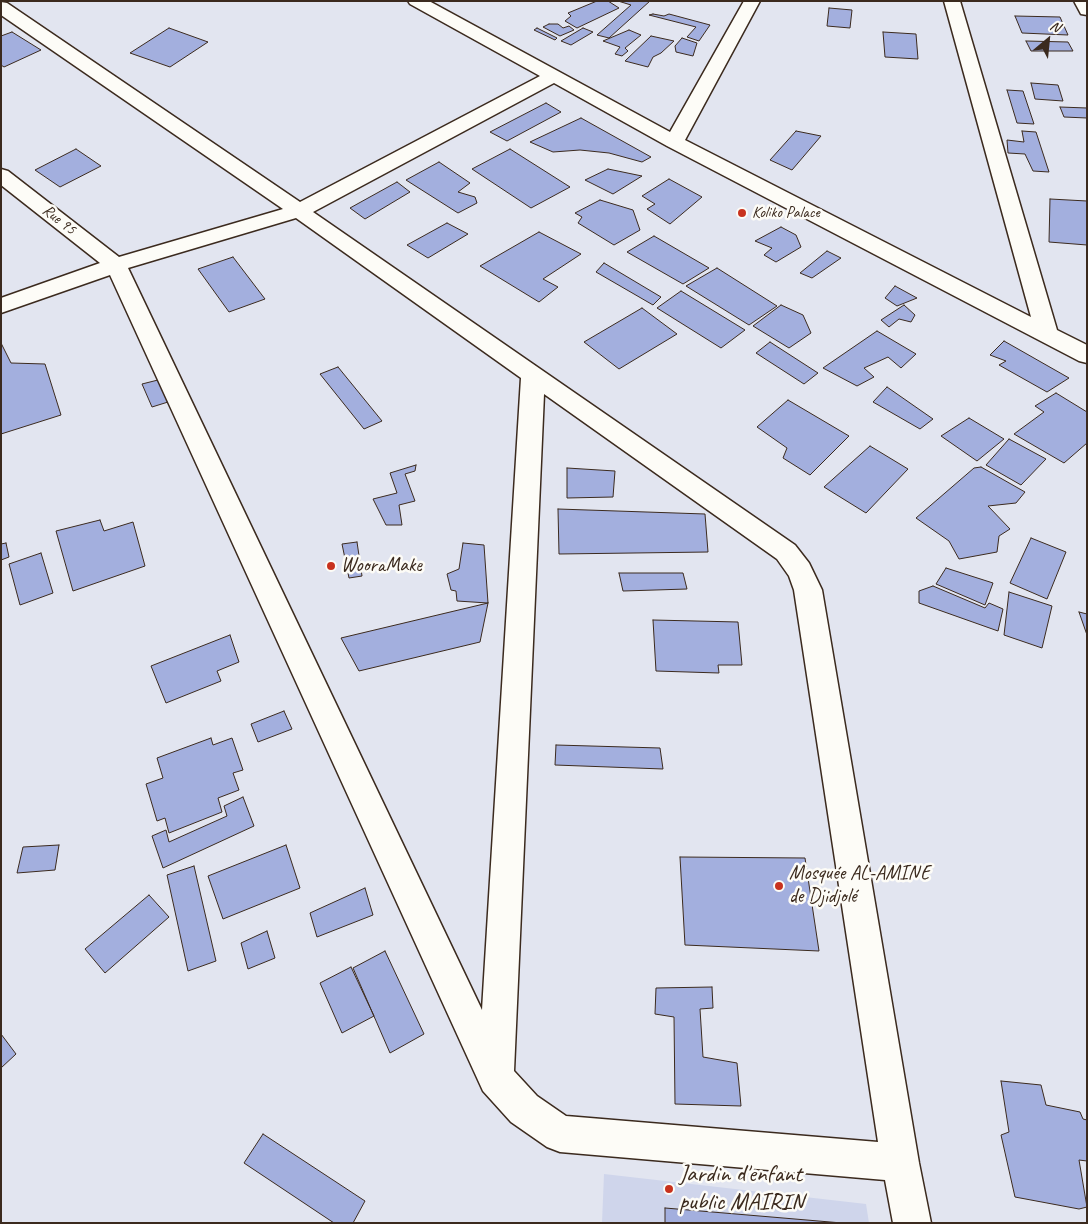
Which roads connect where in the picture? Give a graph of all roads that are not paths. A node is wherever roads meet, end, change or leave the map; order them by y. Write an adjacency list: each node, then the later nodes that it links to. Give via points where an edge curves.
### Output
1 (416, 1): 7 (street)
2 (752, 1): 8 (street)
3 (952, 1): 13 (street)
4 (1082, 1): 6 (street)
5 (1, 7): 10 (street)
6 (1087, 10)
7 (554, 76): 8 (street); 10 (street)
8 (674, 142): 13 (street)
9 (1, 175): 11 (street, Rue 95)
10 (299, 211): 11 (street); 15 (street)
11 (116, 265): 12 (street); 16 (street)
12 (1, 306)
13 (1047, 334): 14 (street)
14 (1087, 355)
15 (533, 374): 16 (street); 17 (street, via 786,552 800,571 808,590)
16 (496, 1078): 17 (street, via 524,1109 560,1134)
17 (900, 1163): 18 (street)
18 (912, 1223)

